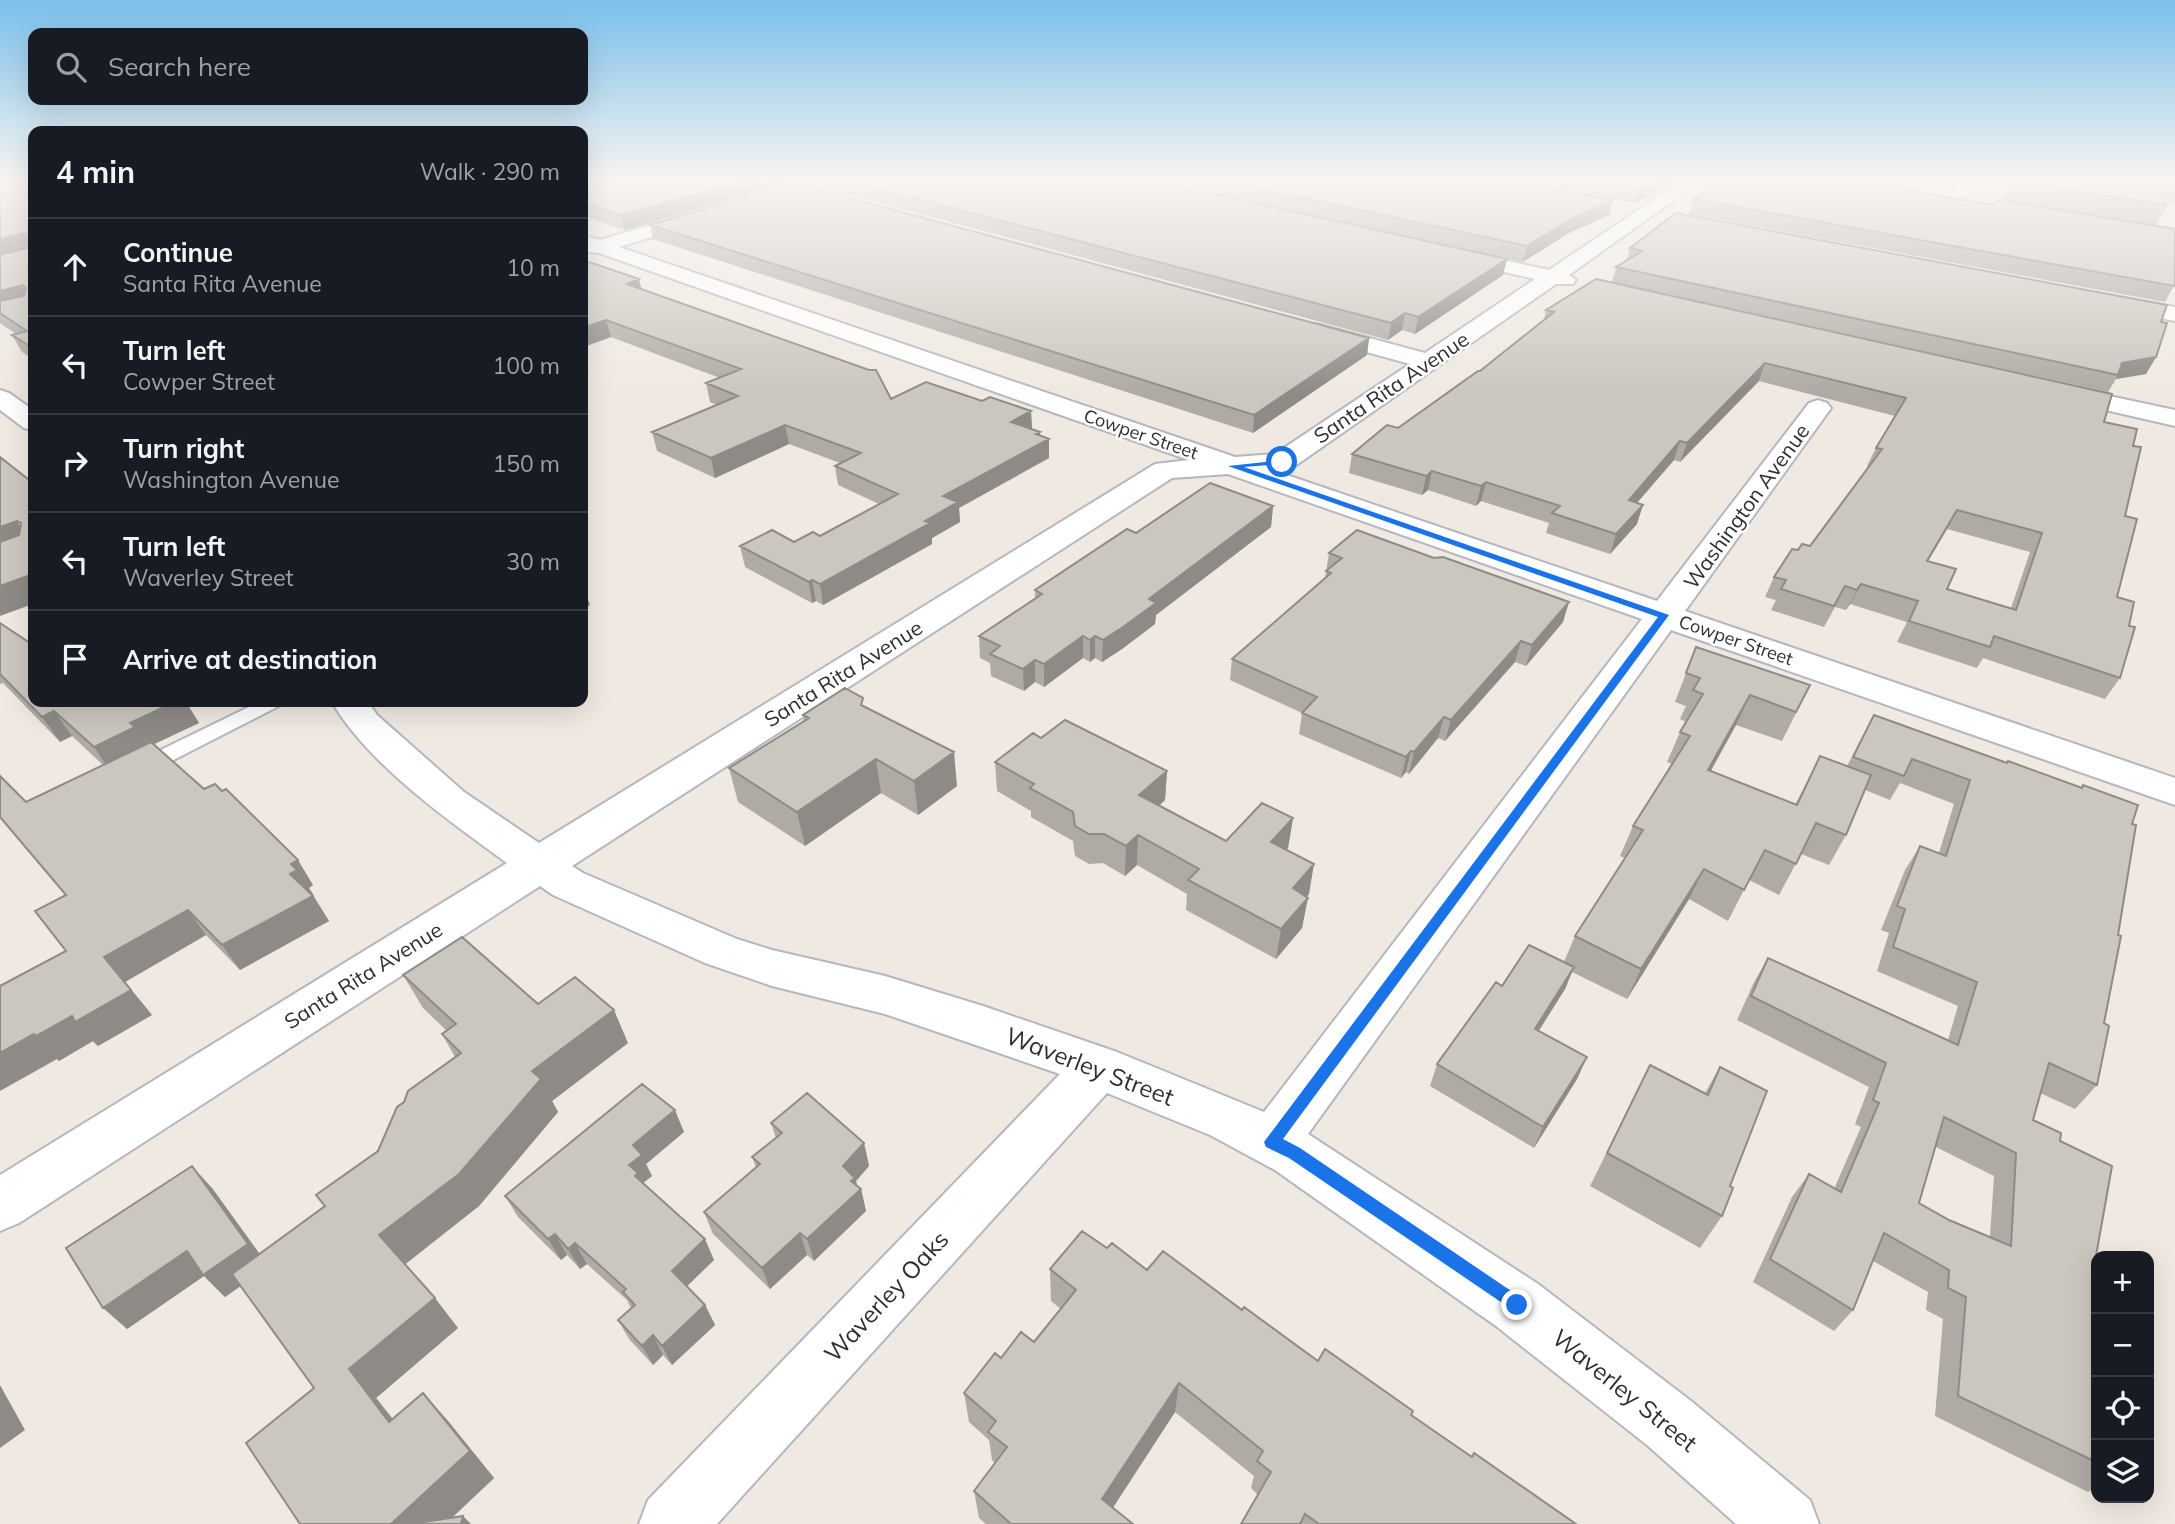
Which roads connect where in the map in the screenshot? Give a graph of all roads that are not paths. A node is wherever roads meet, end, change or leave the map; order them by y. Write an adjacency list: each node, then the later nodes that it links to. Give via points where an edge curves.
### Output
1 (601, 251): 17 (street, Cowper Street)
2 (1435, 251): 4 (street)
3 (1588, 251): 4 (street, Santa Rita Avenue)
4 (1550, 277): 5 (street); 9 (street, Santa Rita Avenue)
5 (1589, 285)
6 (2093, 299): 7 (street)
7 (2175, 314)
8 (1296, 325): 9 (street)
9 (1430, 362): 17 (street, Santa Rita Avenue, via 1282,462)
10 (2035, 386): 14 (street)
11 (0, 398): 13 (street)
12 (1818, 408): 18 (street, Washington Avenue)
13 (28, 418)
14 (2175, 418)
15 (28, 422): 16 (street)
16 (0, 430)
17 (1232, 466): 18 (street, Cowper Street); 23 (street, Santa Rita Avenue, via 1165,470)
18 (1664, 615): 22 (street, Cowper Street); 25 (street, Washington Avenue)
19 (263, 707): 21 (lane)
20 (354, 707): 23 (street, Waverley Street, via 364,723 450,802)
21 (129, 774)
22 (2175, 792)
23 (537, 865): 24 (street, Waverley Street, via 568,884 721,951 984,1026); 26 (street, Santa Rita Avenue)
24 (1099, 1067): 25 (street, Waverley Street, via 1228,1119); 27 (street, Waverley Oaks)
25 (1272, 1142): 28 (street, Waverley Street, via 1517,1305 1669,1423)
26 (0, 1205)
27 (673, 1524)
28 (1786, 1524)

